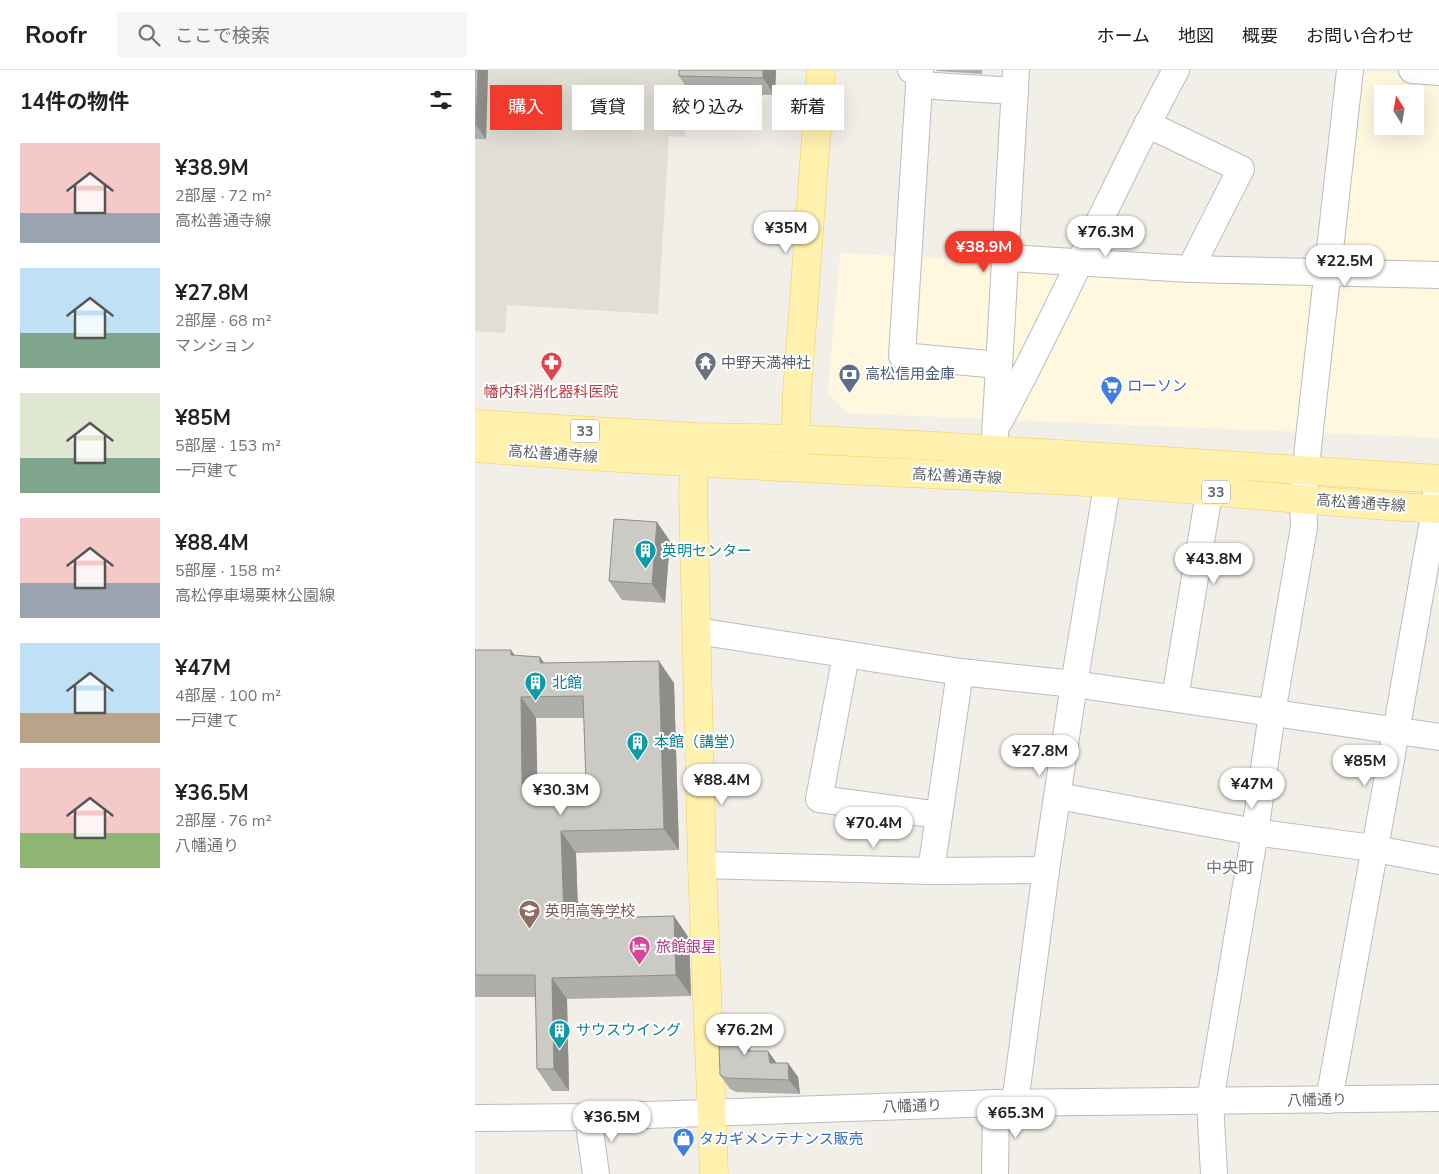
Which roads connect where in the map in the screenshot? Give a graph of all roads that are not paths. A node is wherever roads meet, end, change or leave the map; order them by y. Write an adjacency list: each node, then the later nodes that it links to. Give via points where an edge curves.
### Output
1 (821, 70): 17 (main road)
2 (1176, 70): 8 (street)
3 (1350, 70): 12 (street)
4 (1413, 70): 5 (street)
5 (1439, 72)
6 (915, 77): 7 (street); 14 (street, via 902,356)
7 (1015, 80): 9 (street)
8 (1147, 124): 10 (street); 11 (street, via 1241,169)
9 (1006, 258): 10 (street); 14 (street)
10 (1081, 262): 11 (street); 16 (street)
11 (1190, 269): 12 (street)
12 (1326, 272): 13 (street); 24 (street)
13 (1439, 275)
14 (998, 365): 16 (street)
15 (475, 424): 19 (main road, 高松善通寺線 / 33)
16 (997, 424): 20 (street)
17 (796, 439): 19 (main road, 高松善通寺線 / 33); 20 (main road, 高松善通寺線 / 33); 22 (main road)
18 (475, 448): 19 (main road, 高松善通寺線 / 33, via 573,456)
19 (695, 450): 22 (main road, 高松善通寺線 / 33); 29 (main road)
20 (994, 464): 22 (main road, 高松善通寺線 / 33); 23 (main road, 高松善通寺線 / 33)
21 (1214, 465): 23 (main road, 高松善通寺線 / 33); 24 (main road, 高松善通寺線 / 33); 26 (street)
22 (794, 467)
23 (1110, 471): 26 (main road, 高松善通寺線 / 33); 32 (street)
24 (1306, 471): 25 (main road, 高松善通寺線 / 33); 27 (street)
25 (1438, 479): 28 (street)
26 (1209, 492): 27 (main road, 高松善通寺線 / 33); 33 (street)
27 (1303, 499): 28 (main road, 高松善通寺線 / 33); 34 (street, via 1304,527)
28 (1437, 509): 35 (street)
29 (697, 631): 30 (street); 42 (main road)
30 (846, 655): 31 (street); 38 (street, via 819,799)
31 (960, 672): 32 (street); 38 (street)
32 (1074, 684): 33 (street); 37 (street)
33 (1175, 698): 34 (street)
34 (1272, 713): 35 (street); 39 (street)
35 (1396, 732): 36 (street); 40 (street)
36 (1439, 737)
37 (1059, 796): 39 (street); 43 (street)
38 (939, 815): 44 (street)
39 (1255, 832): 40 (street); 47 (street)
40 (1374, 850): 41 (street); 46 (street)
41 (1439, 861)
42 (702, 865): 44 (street); 49 (main road)
43 (1046, 870): 44 (street); 48 (street)
44 (931, 871)
45 (1439, 1098): 46 (street, 八幡通り)
46 (1329, 1100): 47 (street, 八幡通り)
47 (1210, 1101): 48 (street, 八幡通り); 55 (street)
48 (1005, 1103): 49 (street, 八幡通り); 54 (street)
49 (713, 1112): 50 (street, 八幡通り); 53 (main road)
50 (588, 1117): 51 (street, 八幡通り); 52 (street)
51 (475, 1118)
52 (596, 1174)
53 (714, 1174)
54 (995, 1174)
55 (1214, 1174)

